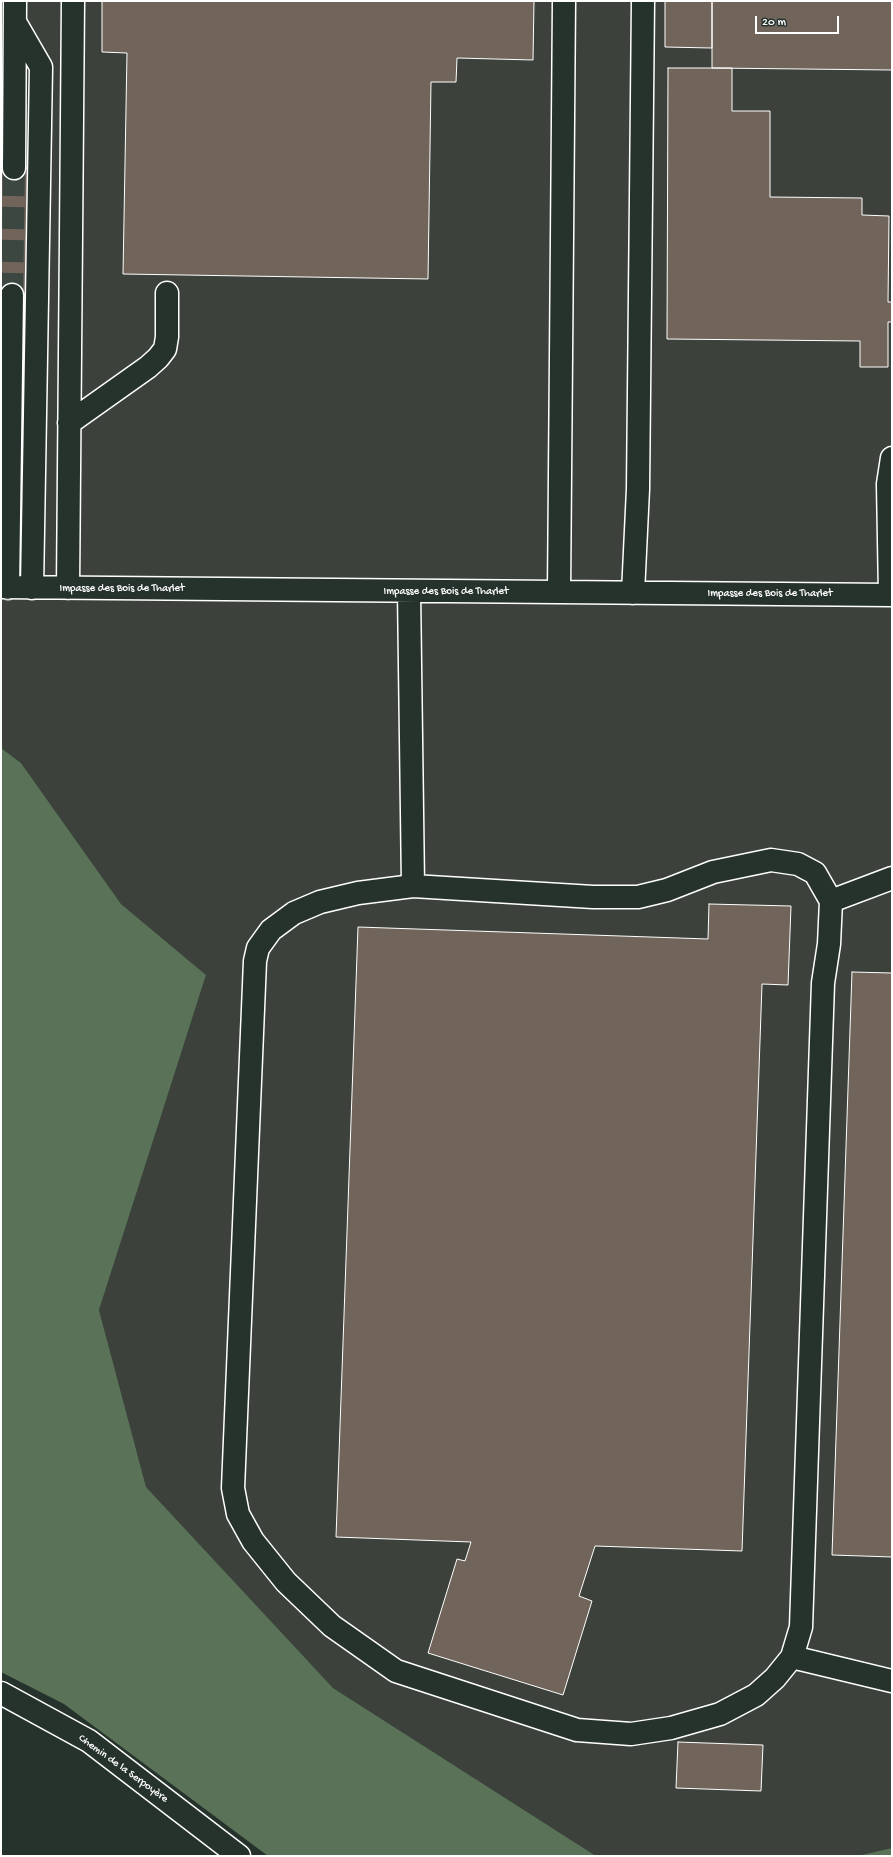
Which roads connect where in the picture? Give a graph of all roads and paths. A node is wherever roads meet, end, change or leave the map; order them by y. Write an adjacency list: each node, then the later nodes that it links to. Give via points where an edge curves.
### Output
1 (15, 1): 5 (street)
2 (73, 1): 9 (street)
3 (564, 1): 15 (street)
4 (643, 1): 16 (street, via 638,489)
5 (15, 22): 6 (street); 12 (street, via 41,67)
6 (14, 168)
7 (167, 293): 9 (street, via 167,337 165,348 158,358)
8 (12, 295): 11 (street)
9 (69, 423): 13 (street)
10 (892, 458): 17 (street, via 888,484)
11 (5, 588): 12 (street, Impasse des Bois de Tharlet)
12 (32, 588): 13 (street, Impasse des Bois de Tharlet)
13 (68, 588): 14 (street, Impasse des Bois de Tharlet)
14 (409, 591): 15 (street, Impasse des Bois de Tharlet); 19 (street)
15 (559, 592): 16 (street, Impasse des Bois de Tharlet)
16 (634, 593): 17 (street, Impasse des Bois de Tharlet)
17 (891, 595)
18 (892, 878): 20 (street)
19 (413, 886): 20 (street, via 571,896 638,897 667,890 713,872 771,860 798,864 815,873); 21 (street, via 358,893 320,902 294,914 271,930 258,948 255,969 233,1488 238,1514 253,1541 286,1582 332,1626 396,1671 577,1730 631,1734 671,1728 720,1714 756,1695 775,1678)
20 (831, 901): 21 (street, via 829,944 823,983 801,1627)
21 (792, 1657): 22 (street)
22 (892, 1682)
23 (1, 1693): 24 (street, Chemin de la Serpoyère, via 89,1741)
24 (239, 1856)

